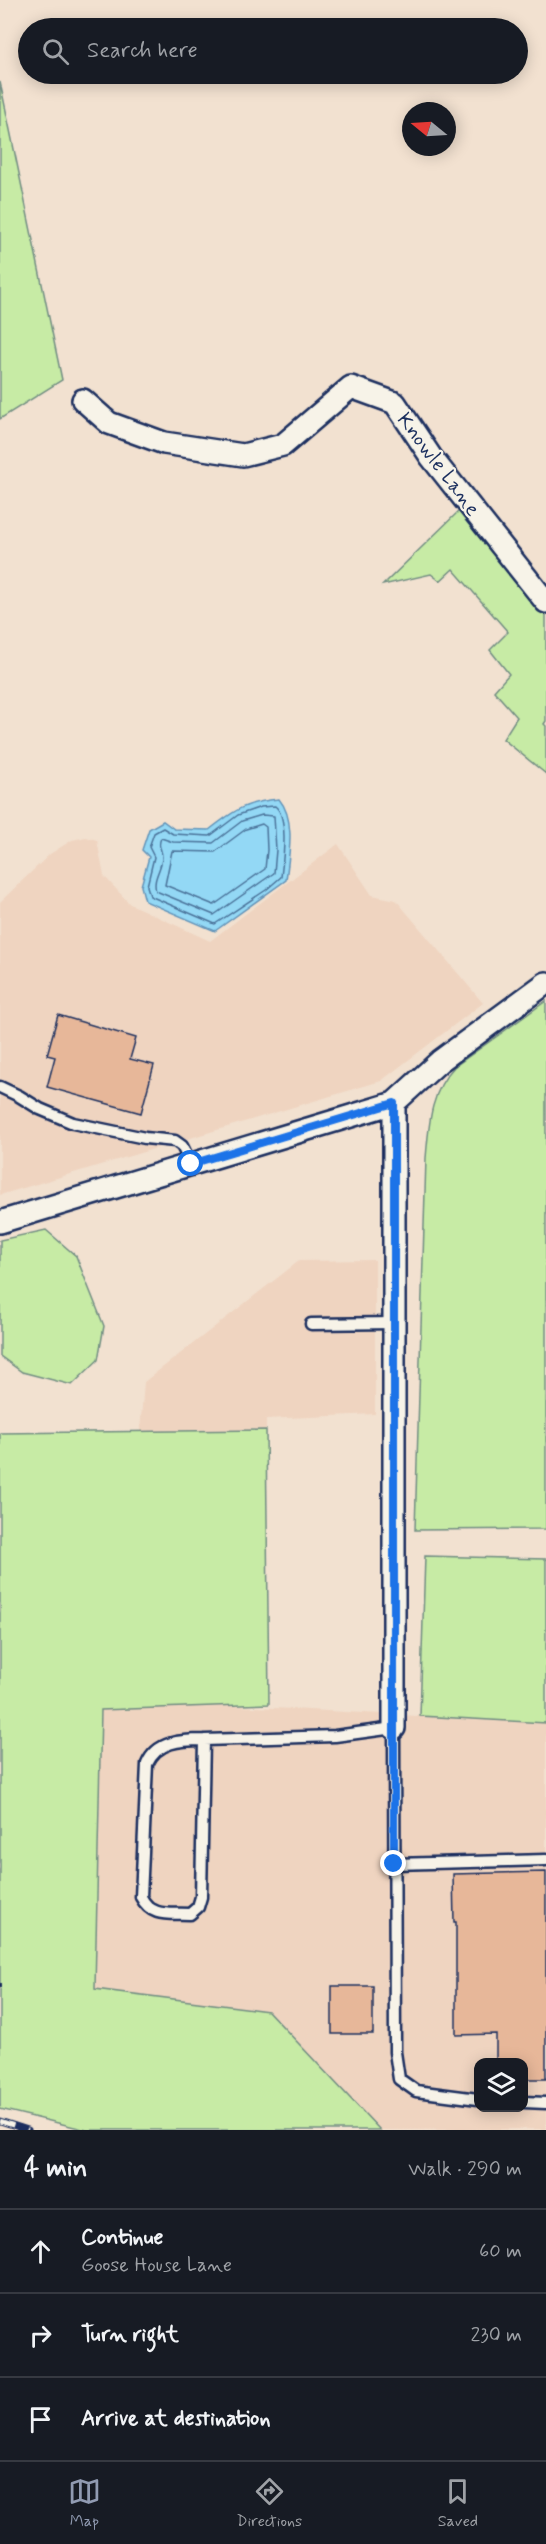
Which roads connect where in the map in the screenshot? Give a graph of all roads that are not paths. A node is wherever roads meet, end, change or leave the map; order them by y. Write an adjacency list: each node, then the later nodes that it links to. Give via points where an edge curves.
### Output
1 (82, 400): 2 (street, Knowle Lane, via 109,423 164,443 243,455 283,446 351,387 394,403 431,457)
2 (546, 602)
3 (546, 983): 5 (street, via 440,1061)
4 (0, 1087): 6 (lane, via 73,1123 175,1141)
5 (394, 1103): 6 (street); 8 (street)
6 (191, 1164): 7 (street)
7 (0, 1222)
8 (395, 1323): 9 (lane); 10 (street)
9 (311, 1324)
10 (394, 1728): 11 (lane, via 335,1736); 13 (lane)
11 (204, 1740): 11 (lane, via 161,1746 152,1752 147,1764 141,1897 153,1912 190,1914 201,1897)
12 (546, 1860): 13 (lane)
13 (394, 1864): 14 (lane, via 395,2052 399,2079 416,2091)
14 (474, 2098)
15 (528, 2103): 16 (lane)
16 (546, 2103)

